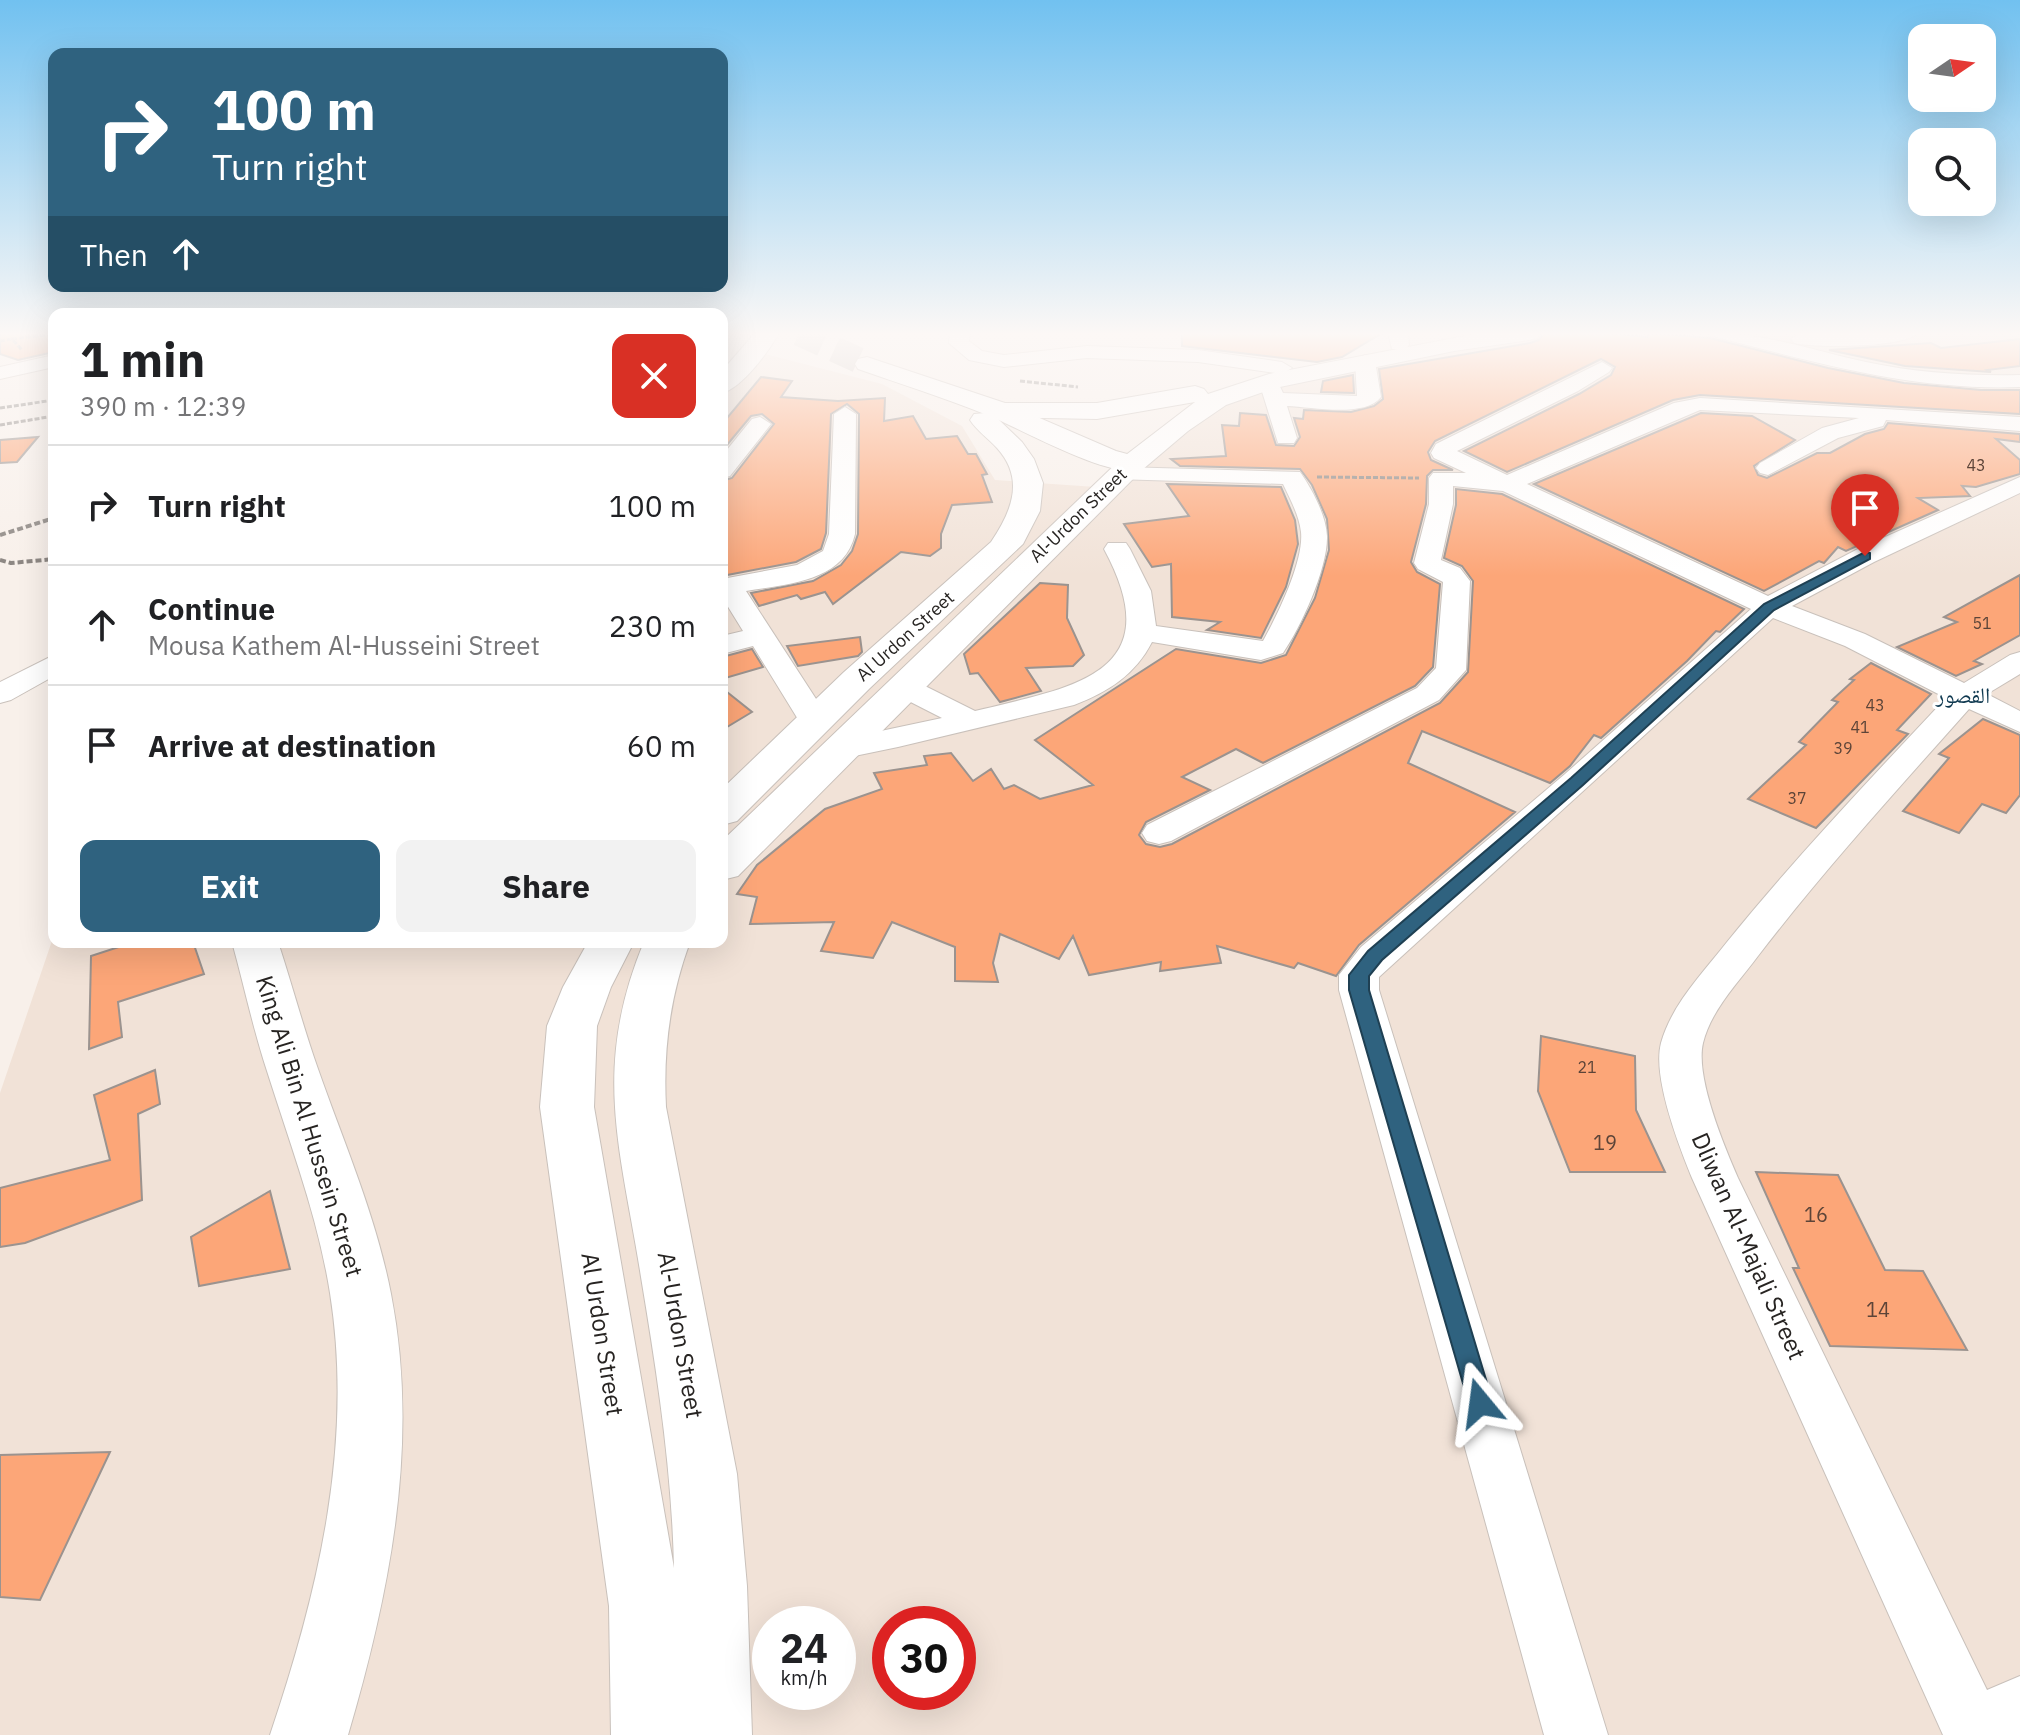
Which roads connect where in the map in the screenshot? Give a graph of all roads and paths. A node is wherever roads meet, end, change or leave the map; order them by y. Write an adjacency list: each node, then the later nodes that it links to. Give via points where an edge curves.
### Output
1 (845, 414): 30 (street, via 842,534 835,553 822,565)
2 (990, 414): 16 (main road); 26 (main road, via 1028,474 1025,510)
3 (1161, 414): 16 (main road, Al-Urdon Street)
4 (1195, 414): 16 (main road, Al-Urdon Street)
5 (1281, 414): 14 (street)
6 (1517, 414): 17 (street, via 1444,449)
7 (1671, 414): 20 (street)
8 (1890, 414): 9 (street)
9 (1906, 415): 12 (street); 18 (street, via 1830,433)
10 (48, 417): 13 (path)
11 (760, 424): 15 (street)
12 (2020, 424)
13 (0, 425)
14 (1286, 438)
15 (728, 464)
16 (1114, 465): 19 (street); 26 (main road, Al Urdon Street); 38 (main road, Al-Urdon Street)
17 (1443, 466): 19 (path); 20 (street); 46 (street, via 1441,504 1427,563 1454,577 1458,597 1451,670 1441,684)
18 (1768, 468)
19 (1292, 477): 33 (street, via 1309,514 1314,548 1273,647 1261,651)
20 (1506, 484): 32 (street)
21 (2020, 484): 22 (street)
22 (1985, 499): 23 (street); 32 (street)
23 (2020, 511)
24 (48, 520): 25 (path)
25 (0, 535)
26 (1002, 549): 42 (main road, Al Urdon Street)
27 (1117, 549): 33 (street, via 1139,597)
28 (0, 560): 29 (path)
29 (48, 560)
30 (728, 586)
31 (728, 591): 34 (street)
32 (1769, 607): 40 (street, via 1855,640); 55 (street, via 1375,956 1357,982)
33 (1141, 632): 41 (street, via 1121,665 1086,689)
34 (760, 636): 35 (street); 42 (street)
35 (728, 644)
36 (2020, 661): 40 (street, Dliwan Al-Majali Street)
37 (48, 667): 39 (street)
38 (902, 686): 41 (street); 44 (main road, Al-Urdon Street)
39 (0, 694)
40 (1965, 695): 43 (street); 51 (street, Dliwan Al-Majali Street, via 1793,885 1694,1012 1681,1046 1685,1088 1715,1178)
41 (971, 721): 44 (street)
42 (815, 722): 45 (main road, Al Urdon Street)
43 (2020, 723)
44 (840, 749): 47 (main road, Al-Urdon Street)
45 (728, 806)
46 (1159, 833)
47 (728, 860)
48 (257, 948): 52 (main road, King Ali Bin Al Hussein Street, via 327,1165 360,1293 370,1362 372,1426 362,1522 349,1596)
49 (608, 948): 53 (main road, Al Urdon Street, via 572,1026 567,1107 645,1606)
50 (665, 948): 54 (main road, Al-Urdon Street, via 649,986 638,1076 642,1134 699,1440 707,1516)
51 (1989, 1724)
52 (309, 1735)
53 (650, 1735)
54 (713, 1735)
55 (1576, 1735)

